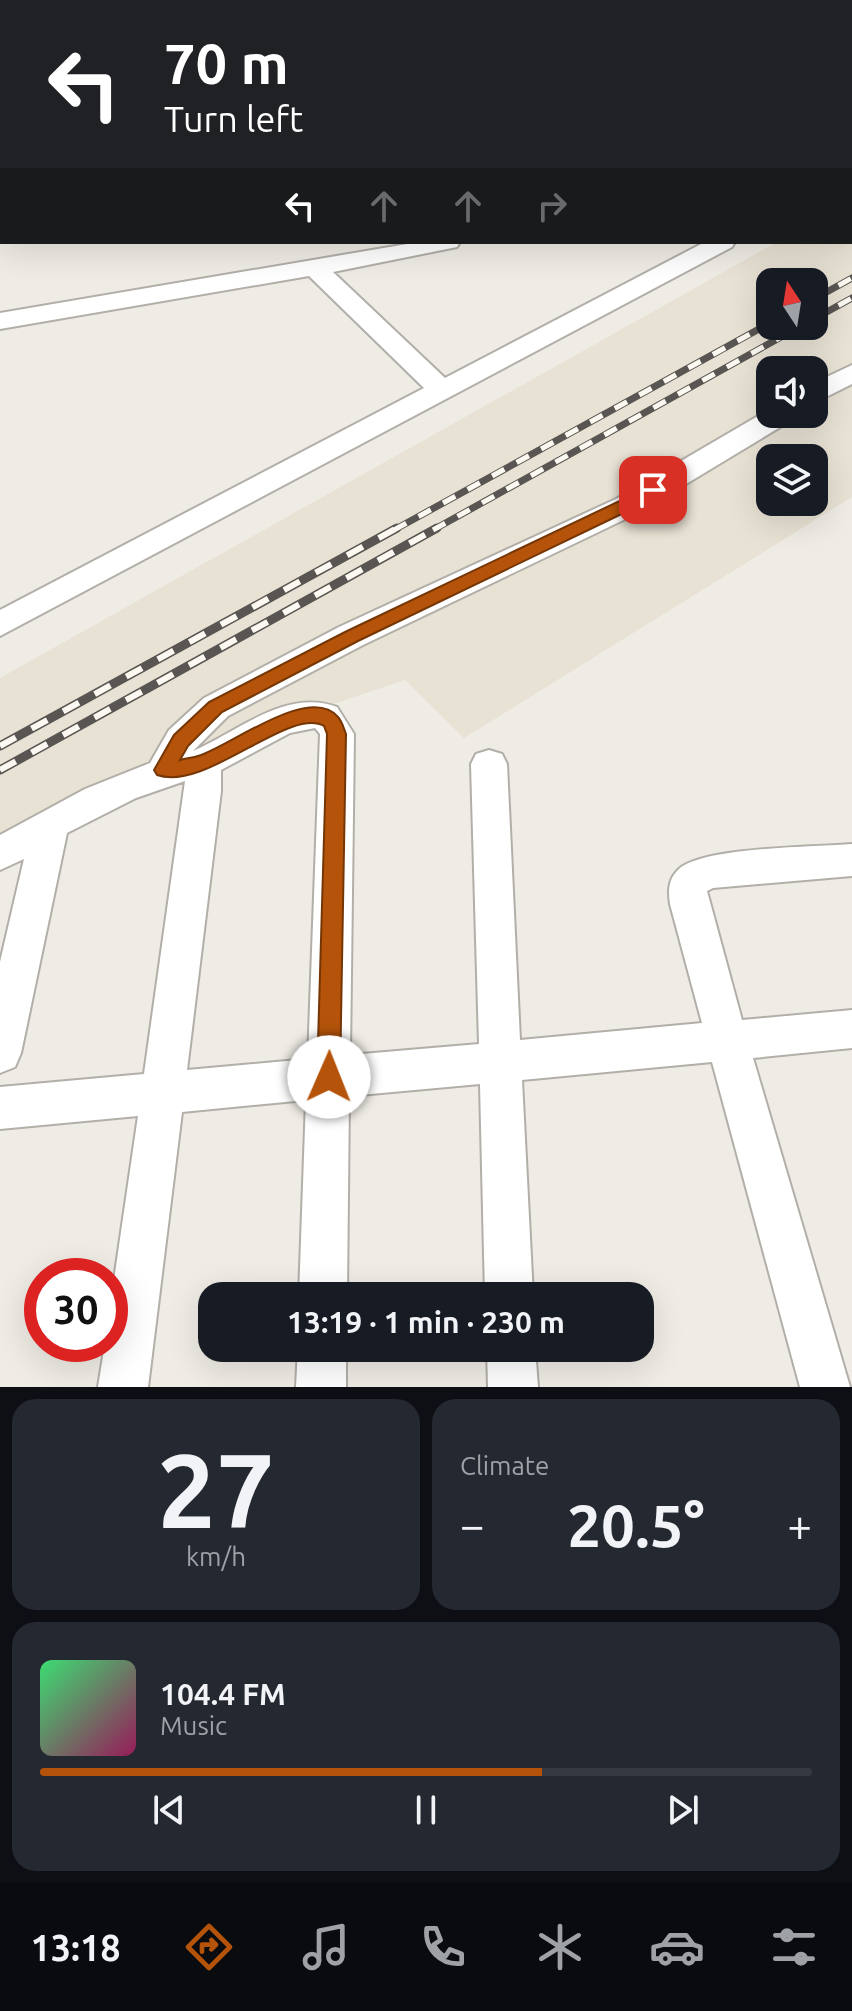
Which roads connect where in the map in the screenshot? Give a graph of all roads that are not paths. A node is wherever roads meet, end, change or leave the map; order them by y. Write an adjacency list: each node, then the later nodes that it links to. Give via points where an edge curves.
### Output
1 (440, 244): 3 (street)
2 (719, 244): 7 (street)
3 (313, 266): 4 (street); 7 (street)
4 (0, 321)
5 (852, 373): 6 (street)
6 (828, 387)
7 (443, 391): 9 (street)
8 (758, 428): 11 (street, via 627,506 351,636 216,707 181,740)
9 (0, 624)
10 (489, 764): 18 (street)
11 (183, 766): 12 (street, via 107,792); 19 (street, via 288,720 309,714 331,721 337,734); 20 (street, via 203,791)
12 (50, 825): 13 (street); 17 (street)
13 (0, 854)
14 (852, 860): 16 (street, via 708,872 687,887)
15 (852, 1029): 16 (street)
16 (726, 1041): 18 (street); 29 (street)
17 (0, 1053)
18 (500, 1063): 19 (street); 23 (street)
19 (329, 1077): 20 (street); 22 (street)
20 (163, 1093): 21 (street); 26 (street)
21 (0, 1108)
22 (323, 1282)
23 (508, 1282)
24 (322, 1362): 27 (street)
25 (512, 1362): 28 (street)
26 (123, 1387)
27 (321, 1387)
28 (513, 1387)
29 (825, 1387)

